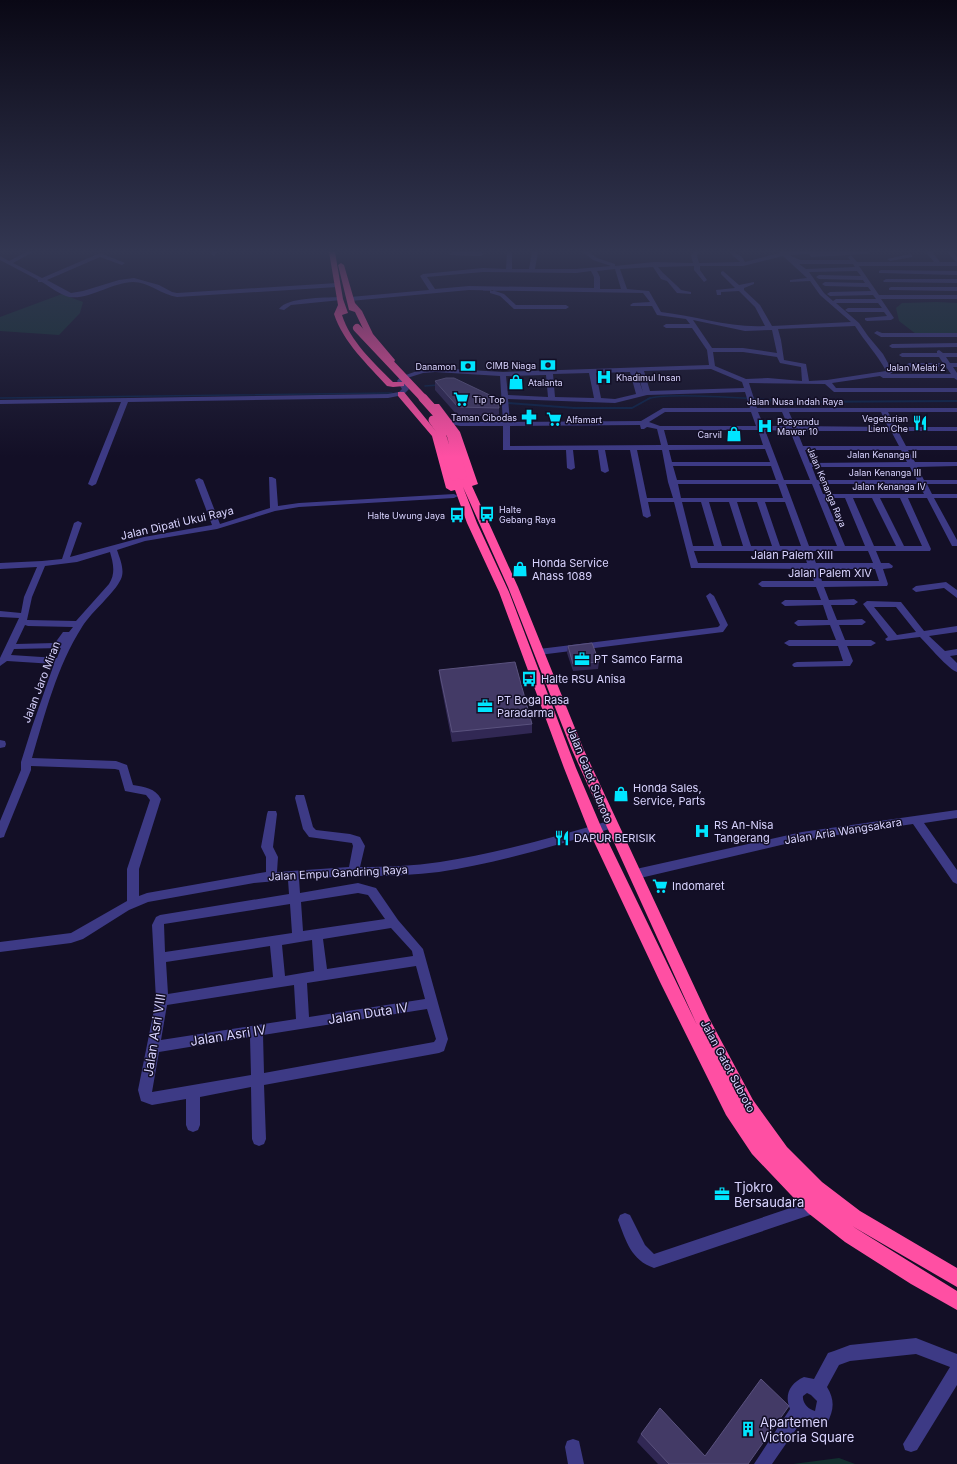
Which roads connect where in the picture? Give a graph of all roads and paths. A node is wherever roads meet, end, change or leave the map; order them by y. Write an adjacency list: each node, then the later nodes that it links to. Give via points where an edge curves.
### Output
1 (341, 320): 40 (highway, via 350,337 390,384)
2 (349, 320): 13 (highway, Jalan Gatot Subroto)
3 (352, 320): 13 (highway)
4 (363, 320): 40 (highway, via 370,335)
5 (690, 320): 12 (street)
6 (700, 320): 14 (street, via 745,330)
7 (767, 320): 14 (street)
8 (852, 320): 10 (street)
9 (890, 324): 10 (street)
10 (857, 325): 14 (street); 35 (street, via 890,371)
11 (666, 326): 12 (street)
12 (694, 326): 21 (street)
13 (353, 328): 99 (highway, Jalan Gatot Subroto, bridge, via 437,424)
14 (772, 328): 25 (street, via 778,340)
15 (877, 333): 16 (street)
16 (926, 335): 17 (street); 19 (street)
17 (957, 335)
18 (892, 346): 19 (street)
19 (934, 346): 20 (street); 23 (street)
20 (957, 346)
21 (710, 350): 25 (street, via 743,350); 29 (street)
22 (902, 355): 23 (street)
23 (941, 355): 24 (street); 26 (street)
24 (957, 355)
25 (781, 362): 39 (street, via 804,365)
26 (948, 365): 27 (street); 28 (street); 36 (street)
27 (957, 365)
28 (909, 366)
29 (712, 367): 31 (street); 37 (street)
30 (632, 369): 31 (street); 32 (street); 44 (street)
31 (640, 369): 43 (street)
32 (592, 370): 33 (street); 46 (street)
33 (549, 372): 34 (street); 45 (street)
34 (503, 374): 40 (street, via 448,372); 49 (street)
35 (875, 375): 36 (street, Jalan Melati 2); 38 (street, Jalan Melati 2)
36 (956, 377)
37 (745, 381): 39 (street, Jalan Melati 2); 47 (street)
38 (827, 382): 39 (street, Jalan Melati 2); 41 (street, via 836,390)
39 (806, 383)
40 (405, 384): 42 (highway); 42 (highway); 48 (street, via 388,396); 86 (highway, via 436,436)
41 (957, 390)
42 (421, 391): 54 (highway)
43 (647, 393): 44 (street); 47 (street)
44 (640, 394): 46 (street, via 620,400)
45 (552, 399): 46 (street); 49 (street)
46 (598, 400)
47 (750, 400): 51 (street, Jalan Nusa Indah Raya); 56 (street, Jalan Nusa Indah Raya, via 663,410); 59 (street)
48 (125, 401): 50 (street); 85 (street)
49 (505, 401): 55 (street)
50 (0, 402)
51 (785, 410): 52 (street, Jalan Nusa Indah Raya); 60 (street, Jalan Kenanga Raya)
52 (883, 410): 53 (street, Jalan Nusa Indah Raya); 61 (street)
53 (957, 410)
54 (449, 421): 55 (street, via 460,424); 62 (highway)
55 (507, 426): 56 (street); 62 (street); 64 (street, via 506,448)
56 (644, 426): 57 (street)
57 (656, 427): 59 (street); 67 (street)
58 (957, 428): 61 (street)
59 (761, 429): 60 (street); 63 (street)
60 (792, 429): 61 (street); 68 (street, Jalan Kenanga Raya)
61 (892, 429): 69 (street)
62 (456, 432): 99 (highway, via 476,494)
63 (768, 447): 67 (street); 72 (street)
64 (568, 448): 65 (street); 76 (street)
65 (601, 448): 66 (street); 77 (street)
66 (633, 448): 67 (street); 93 (street)
67 (664, 448): 71 (street)
68 (800, 448): 69 (street); 73 (street, Jalan Kenanga Raya)
69 (902, 448): 70 (street); 74 (street)
70 (957, 448)
71 (668, 464): 72 (street); 80 (street)
72 (774, 464): 81 (street)
73 (807, 464): 74 (street, Jalan Kenanga II); 82 (street, Jalan Kenanga Raya)
74 (912, 464): 75 (street, Jalan Kenanga II); 83 (street)
75 (957, 464)
76 (571, 468)
77 (605, 471)
78 (272, 479): 100 (street)
79 (199, 480): 103 (street)
80 (672, 482): 81 (street, Jalan Kenanga III); 94 (street)
81 (781, 482): 82 (street, Jalan Kenanga III); 98 (street)
82 (814, 482): 83 (street, Jalan Kenanga III); 87 (street, Jalan Kenanga Raya)
83 (921, 482): 84 (street, Jalan Kenanga III); 91 (street)
84 (957, 482)
85 (92, 484)
86 (454, 496): 99 (highway); 100 (street, Jalan Dipati Ukui Raya, via 323,503)
87 (820, 496): 88 (street, Jalan Kenanga IV); 111 (street, Jalan Kenanga Raya)
88 (848, 496): 89 (street, Jalan Kenanga IV); 112 (street, Jalan Palem XIV)
89 (875, 496): 90 (street, Jalan Kenanga IV); 113 (street)
90 (903, 496): 91 (street, Jalan Kenanga IV); 113 (street, via 928,548)
91 (929, 496): 92 (street, Jalan Kenanga IV); 104 (street)
92 (956, 497)
93 (644, 500): 94 (street); 101 (street)
94 (677, 500): 95 (street); 105 (street)
95 (704, 500): 96 (street); 106 (street)
96 (732, 500): 97 (street); 107 (street)
97 (760, 500): 98 (street); 108 (street)
98 (787, 500): 110 (street)
99 (471, 507): 140 (highway, Jalan Gatot Subroto, via 511,581); 153 (highway, Jalan Gatot Subroto)
100 (274, 510): 103 (street, Jalan Dipati Ukui Raya)
101 (647, 516)
102 (78, 523): 114 (street)
103 (217, 527): 109 (street, Jalan Dipati Ukui Raya, via 144,539)
104 (955, 544)
105 (689, 548): 106 (street); 117 (street, Jalan Palem XIII, via 694,566)
106 (718, 548): 107 (street)
107 (748, 548): 108 (street)
108 (777, 548): 110 (street)
109 (114, 549): 114 (street, Jalan Dipati Ukui Raya); 133 (street, Jalan Jaro Miran, via 118,572 113,586)
110 (805, 549): 111 (street); 117 (street)
111 (842, 549): 112 (street)
112 (871, 549): 113 (street); 118 (street, Jalan Palem XIV)
113 (901, 549)
114 (65, 561): 115 (street, Jalan Dipati Ukui Raya)
115 (42, 564): 116 (street, Jalan Dipati Ukui Raya); 129 (street, via 30,590)
116 (0, 566)
117 (812, 566): 118 (street, Jalan Palem XIII); 121 (street)
118 (878, 566): 119 (street, Jalan Palem XIII); 121 (street, Jalan Palem XIV, via 883,585)
119 (889, 566)
120 (762, 584): 121 (street, Jalan Palem XIV)
121 (819, 584): 125 (street)
122 (916, 589): 123 (street, via 946,585)
123 (957, 595)
124 (710, 596): 140 (street, via 724,625 720,630)
125 (825, 602): 126 (street); 127 (street); 130 (street)
126 (854, 602)
127 (785, 603)
128 (0, 614): 129 (street)
129 (26, 619): 133 (street); 143 (street)
130 (833, 622): 131 (street); 132 (street); 137 (street)
131 (862, 622)
132 (798, 623)
133 (76, 624): 139 (street, via 58,646); 144 (street, Jalan Jaro Miran)
134 (957, 629): 135 (street)
135 (922, 634): 135 (street, via 892,638 867,604 896,603); 142 (street)
136 (789, 643): 137 (street)
137 (840, 643): 138 (street); 145 (street, via 847,664)
138 (871, 643)
139 (16, 647)
140 (539, 652): 152 (highway, Jalan Gatot Subroto, via 577,748)
141 (957, 652): 142 (street)
142 (942, 655): 146 (street)
143 (2, 660): 144 (street)
144 (59, 661): 147 (street, Jalan Jaro Miran, via 42,706)
145 (797, 665)
146 (957, 669)
147 (26, 762): 154 (street, Jalan Jaro Miran, via 26,770); 161 (street, via 116,765 122,768 129,788 149,792 156,800 133,869)
148 (300, 798): 155 (street, via 308,829 313,834 350,838 358,842)
149 (272, 814): 158 (street, via 267,847 272,857)
150 (957, 814): 151 (street, Jalan Aria Wangsakara)
151 (915, 819): 157 (street, Jalan Aria Wangsakara, via 802,836); 159 (street)
152 (612, 824): 153 (street, Jalan Empu Gandring Raya); 157 (highway, Jalan Gatot Subroto)
153 (595, 829): 155 (street, Jalan Empu Gandring Raya, via 524,850 439,868 402,871); 180 (highway, Jalan Gatot Subroto, via 665,977)
154 (0, 834)
155 (354, 870): 156 (street, Jalan Empu Gandring Raya)
156 (293, 874): 158 (street, Jalan Empu Gandring Raya); 160 (street)
157 (636, 874): 179 (highway, Jalan Gatot Subroto, via 704,1023)
158 (271, 876): 161 (street, Jalan Empu Gandring Raya, via 217,884)
159 (957, 879)
160 (294, 897): 162 (street, via 363,888 372,891); 164 (street); 167 (street, Jalan Asri VIII, via 160,920)
161 (133, 902): 166 (street, Jalan Empu Gandring Raya, via 71,938)
162 (394, 923): 163 (street); 168 (street, via 417,949)
163 (316, 934): 164 (street); 169 (street)
164 (298, 937): 165 (street)
165 (276, 941): 167 (street); 171 (street)
166 (0, 947)
167 (159, 958): 172 (street, Jalan Asri VIII)
168 (420, 960): 169 (street); 173 (street)
169 (321, 975): 170 (street)
170 (300, 978): 171 (street); 174 (street)
171 (279, 982): 172 (street)
172 (162, 1000): 176 (street, Jalan Asri VIII)
173 (432, 1002): 174 (street, Jalan Duta IV); 177 (street, via 442,1039 441,1045 436,1049)
174 (303, 1023): 175 (street, Jalan Asri IV)
175 (256, 1031): 176 (street, Jalan Asri IV); 177 (street)
176 (152, 1048): 178 (street, Jalan Asri VIII, via 146,1096 152,1099)
177 (257, 1079): 178 (street); 182 (street)
178 (193, 1091): 181 (street)
179 (747, 1105): 180 (street); 185 (highway, Jalan Gatot Subroto, via 780,1153 816,1188 854,1217)
180 (732, 1109): 183 (highway, Jalan Gatot Subroto, via 758,1148)
181 (193, 1125)
182 (259, 1139)
183 (814, 1207): 184 (street, via 654,1261 643,1255); 186 (highway, Jalan Gatot Subroto, via 851,1236)
184 (625, 1220)
185 (957, 1278)
186 (957, 1300)
187 (957, 1362): 189 (street, via 916,1346 850,1353 834,1359)
188 (957, 1370): 191 (street)
189 (818, 1389): 190 (street, via 804,1385 797,1390 795,1400); 190 (street, via 825,1404 820,1417 807,1418)
190 (799, 1410): 194 (street)
191 (911, 1444)
192 (573, 1447): 193 (street)
193 (576, 1464)
194 (762, 1464)

